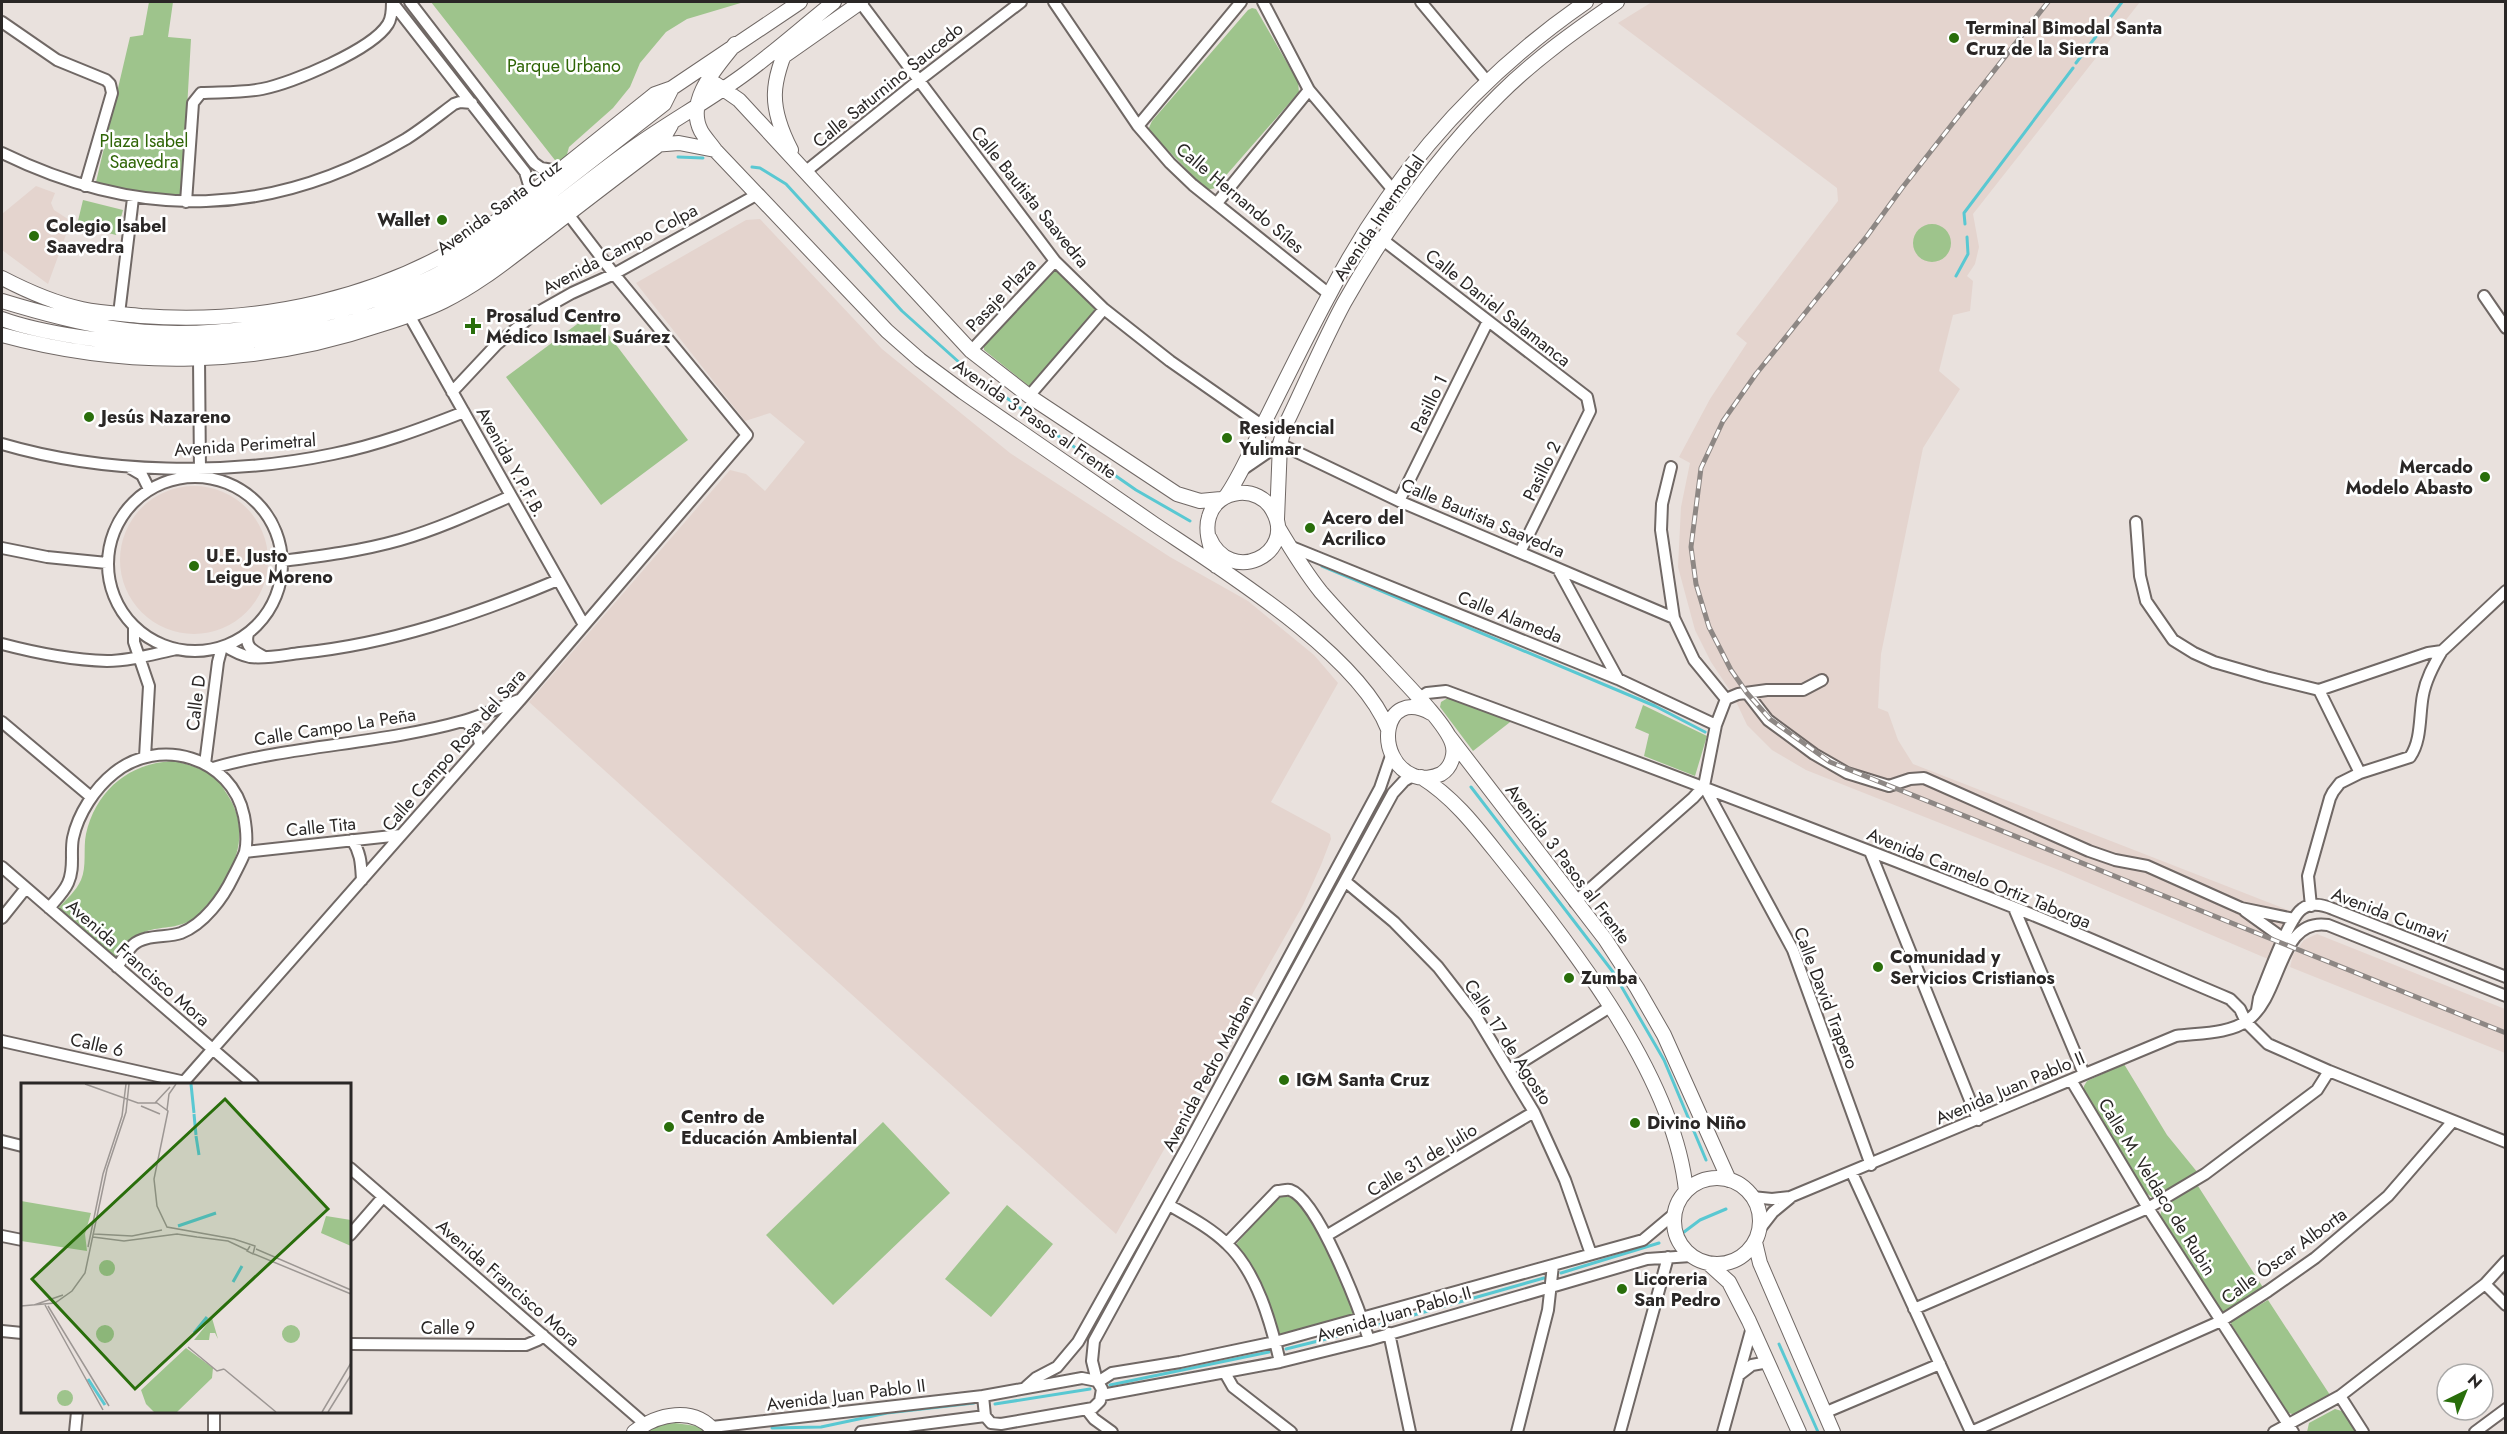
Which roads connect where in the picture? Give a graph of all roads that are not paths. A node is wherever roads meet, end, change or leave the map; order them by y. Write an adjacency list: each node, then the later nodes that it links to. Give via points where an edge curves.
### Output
1 (392, 2): 25 (street); 44 (street, via 384,29 348,55 303,76 261,89 201,93 196,97)
2 (411, 2): 27 (street)
3 (800, 2): 13 (main road, Avenida Santa Cruz)
4 (834, 2): 15 (main road, Avenida Santa Cruz)
5 (860, 2): 17 (main road, Avenida Santa Cruz); 21 (street, Calle Bautista Saavedra)
6 (1021, 2): 21 (street, Calle Saturnino Saucedo)
7 (1054, 2): 30 (street, Calle Hernando Síles)
8 (1241, 2): 30 (street)
9 (1263, 2): 24 (street)
10 (1421, 2): 19 (street)
11 (1617, 2): 34 (main road, Avenida Intermodal, via 1540,59)
12 (1582, 3): 19 (main road, Avenida Intermodal)
13 (789, 7): 16 (main road, Avenida Santa Cruz)
14 (2, 22): 39 (street, via 57,60 110,84 112,93)
15 (792, 36): 17 (main road); 18 (main road, Avenida Santa Cruz)
16 (735, 44): 20 (main road); 22 (main road, Avenida Santa Cruz)
17 (783, 57): 18 (main road, Avenida Santa Cruz); 37 (main road, via 774,88 774,109)
18 (749, 71): 23 (main road, Avenida Santa Cruz)
19 (1486, 80): 31 (main road, Avenida Intermodal)
20 (708, 81): 22 (main road); 23 (main road, Avenida 3 Pasos al Frente); 26 (main road)
21 (918, 81): 37 (street, Calle Saturnino Saucedo); 48 (street, Calle Bautista Saavedra)
22 (674, 86): 38 (main road, Avenida Santa Cruz, via 655,94); 53 (main road, Avenida Santa Cruz, via 664,104 462,260 432,277 350,308 234,329 161,332 102,326)
23 (723, 88): 26 (main road, Avenida Santa Cruz); 37 (main road, Avenida 3 Pasos al Frente, via 740,100)
24 (1309, 90): 40 (street); 45 (street)
25 (472, 103): 28 (street); 44 (street, via 454,104 407,138 357,165 307,184 243,198)
26 (698, 104): 29 (main road, Avenida Santa Cruz); 35 (main road, Avenida 3 Pasos al Frente, via 701,131)
27 (495, 111): 28 (street, via 492,118); 38 (street, via 534,163)
28 (485, 119): 42 (street, via 525,172)
29 (676, 119): 32 (main road, Avenida Santa Cruz); 33 (main road, Avenida Santa Cruz)
30 (1138, 126): 45 (street, Calle Hernando Síles, via 1170,163)
31 (1435, 136): 34 (main road); 40 (main road, Avenida Intermodal)
32 (660, 144): 33 (main road); 35 (main road); 46 (main road, Avenida Santa Cruz)
33 (633, 148): 57 (main road, Avenida Santa Cruz, via 469,271 438,289 354,320 289,336 165,347 68,335)
34 (1449, 148): 47 (main road, Avenida Intermodal)
35 (715, 150): 41 (main road, Avenida 3 Pasos al Frente)
36 (2, 153): 39 (street, via 34,169)
37 (802, 169): 61 (main road, Avenida 3 Pasos al Frente)
38 (558, 171): 42 (main road, Avenida Santa Cruz)
39 (85, 186): 43 (street)
40 (1393, 190): 51 (main road, Avenida Intermodal)
41 (758, 194): 49 (street, Avenida Campo Colpa); 87 (main road, Avenida 3 Pasos al Frente, via 887,331 920,360)
42 (528, 195): 55 (main road, Avenida Santa Cruz, via 456,250 346,296 219,318)
43 (133, 198): 44 (street); 55 (street)
44 (186, 202)
45 (1217, 203): 51 (street, Calle Hernando Síles)
46 (568, 214): 49 (street); 56 (main road, Avenida Santa Cruz, via 477,282)
47 (1383, 240): 58 (street, Calle Daniel Salamanca); 69 (main road, Avenida Intermodal, via 1344,304)
48 (1055, 261): 54 (street, Calle Bautista Saavedra); 61 (street, Pasaje Plaza)
49 (614, 274): 63 (street, Avenida Campo Colpa, via 532,315 497,344); 93 (street, Calle Campo Rosa del Sara, via 747,435)
50 (2, 278): 55 (main road, Avenida Santa Cruz, via 82,309)
51 (1329, 294): 67 (main road, Avenida Intermodal)
52 (2484, 296): 59 (street)
53 (2, 301)
54 (1104, 309): 64 (street); 67 (street, Calle Bautista Saavedra)
55 (119, 314)
56 (409, 315): 62 (main road, Avenida Santa Cruz, via 293,350); 63 (street, Avenida Y.P.F.B.)
57 (3, 320)
58 (1488, 321): 65 (street, Calle Daniel Salamanca, via 1587,397); 77 (street, Pasillo 1)
59 (2505, 327)
60 (2, 336): 62 (main road, Avenida Santa Cruz, via 104,355)
61 (971, 351): 64 (main road, Avenida 3 Pasos al Frente)
62 (199, 358): 73 (street)
63 (452, 392): 66 (street, Avenida Y.P.F.B.)
64 (1029, 396): 76 (main road, Avenida 3 Pasos al Frente, via 1177,494 1208,502)
65 (1590, 404): 83 (street, Pasillo 2)
66 (464, 412): 73 (street, Avenida Perimetral, via 422,429 335,454); 75 (street, Avenida Y.P.F.B.)
67 (1263, 426): 72 (main road, Avenida Intermodal)
68 (2, 444): 71 (street, Avenida Perimetral, via 74,461)
69 (1280, 444): 72 (street); 77 (street, Calle Bautista Saavedra); 79 (main road, Avenida Intermodal)
70 (1671, 467): 91 (street, via 1662,504 1661,530)
71 (129, 468): 73 (street, Avenida Perimetral); 74 (street, via 142,475)
72 (1245, 468): 76 (main road, Avenida Intermodal)
73 (200, 472): 74 (street); 84 (street, via 248,494 266,513 278,536)
74 (149, 489): 85 (street, via 118,520)
75 (511, 496): 84 (street, via 400,540); 89 (street, Avenida Y.P.F.B.)
76 (1224, 497): 79 (main road, via 1248,492 1258,495 1273,509); 80 (main road, via 1209,516)
77 (1399, 501): 83 (street, Calle Bautista Saavedra)
78 (2136, 522): 103 (street, via 2146,601 2173,639 2214,662)
79 (1277, 523): 81 (main road); 86 (main road, via 1277,536 1269,552)
80 (1209, 537): 86 (main road, via 1212,546 1226,559); 87 (main road)
81 (1289, 546): 101 (street, Calle Alameda); 105 (main road, via 1320,590)
82 (2, 548): 85 (street)
83 (1520, 552): 88 (street, Calle Bautista Saavedra)
84 (282, 561): 94 (street, via 279,589 267,614)
85 (107, 563): 92 (street, via 114,598)
86 (1245, 563): 87 (main road)
87 (1216, 566): 112 (main road, Avenida 3 Pasos al Frente, via 1329,653 1376,705)
88 (1558, 569): 91 (street, Calle Bautista Saavedra); 101 (street)
89 (558, 580): 93 (street, Avenida Y.P.F.B.); 100 (street, via 455,620 395,637 325,651)
90 (2505, 591): 98 (street)
91 (1674, 618): 107 (street, via 1694,660)
92 (134, 626): 97 (street, via 153,641); 99 (street)
93 (584, 626): 106 (street, Calle Campo Rosa del Sara)
94 (248, 634): 96 (street); 100 (street, via 249,647)
95 (2, 644): 99 (street, via 107,661)
96 (224, 647): 97 (street); 100 (street, via 250,657); 117 (street, Calle D, via 218,663)
97 (176, 649): 99 (street)
98 (2442, 651): 103 (street, via 2428,652); 118 (street, via 2426,682 2410,757)
99 (138, 657): 116 (street, via 149,686)
100 (264, 657)
101 (1618, 679): 111 (street, Calle Alameda)
102 (1822, 680): 104 (street, via 1803,690)
103 (2319, 690): 118 (street)
104 (1747, 693): 107 (street); 134 (street, via 1768,720 1814,754 1847,772 1889,786 1924,778 2089,851 2147,866)
105 (1419, 698): 108 (main road); 120 (street, Avenida Carmelo Ortiz Taborga, via 1446,691)
106 (520, 699): 109 (street, Calle Campo La Peña); 114 (street, Calle Campo Rosa del Sara)
107 (1726, 699): 111 (street)
108 (1431, 714): 112 (main road, via 1408,707 1394,715); 113 (main road)
109 (464, 721): 114 (street, via 476,730); 117 (street, Calle Campo La Peña)
110 (2, 722): 121 (street)
111 (1716, 725): 120 (street)
112 (1388, 729): 115 (main road)
113 (1449, 736): 119 (main road, via 1454,753 1452,762 1439,775); 130 (main road, Avenida 3 Pasos al Frente)
114 (480, 744): 122 (street, Calle Campo Rosa del Sara)
115 (1392, 753): 119 (main road, via 1397,763); 203 (street, Avenida Pedro Marban, via 1380,788 1078,1342 1057,1367)
116 (145, 757): 117 (street, via 188,757); 121 (street, via 113,773)
117 (209, 766): 124 (street, via 231,786 242,807 247,829)
118 (2360, 773): 131 (street, via 2340,783 2330,798 2308,876)
119 (1418, 776): 128 (street, Avenida Pedro Marban, via 1404,781 1393,793); 143 (main road, via 1460,807 1522,884)
120 (1704, 786): 125 (street, Avenida Carmelo Ortiz Taborga); 130 (street); 160 (street, Calle David Trapero, via 1793,950)
121 (92, 797): 132 (street, via 73,838 73,871 68,885)
122 (401, 835): 123 (street, Calle Tita); 127 (street, Calle Campo Rosa del Sara)
123 (352, 840): 124 (street, Calle Tita); 127 (street, via 358,850)
124 (245, 852): 140 (street, via 232,879 205,917 180,933 138,941)
125 (1871, 854): 133 (street, Avenida Carmelo Ortiz Taborga); 155 (street)
126 (2, 867): 129 (street, Avenida Francisco Mora)
127 (362, 880): 147 (street, Calle Campo Rosa del Sara)
128 (1346, 882): 148 (street, Calle 17 de Agosto, via 1394,922 1438,967 1476,1016); 168 (street, Avenida Pedro Marban)
129 (26, 888): 132 (street, Avenida Francisco Mora); 135 (street)
130 (1575, 902): 163 (main road, Avenida 3 Pasos al Frente, via 1605,939 1664,1035)
131 (2311, 906): 136 (street, Avenida Cumavi, via 2303,908); 138 (street, Avenida Cumavi, via 2325,906)
132 (49, 908): 140 (street, Avenida Francisco Mora)
133 (2014, 908): 145 (street, Avenida Carmelo Ortiz Taborga, via 2230,999); 150 (street)
134 (2241, 908): 136 (street); 137 (street)
135 (2, 918)
136 (2294, 919): 137 (street, Avenida Cumavi)
137 (2284, 939): 144 (street, Avenida Cumavi)
138 (2411, 940): 139 (street); 141 (street, Avenida Cumavi)
139 (2405, 957): 142 (street, Avenida Cumavi); 144 (street, Avenida Cumavi, via 2328,925 2310,925 2296,934 2266,1001)
140 (117, 967): 147 (street, Avenida Francisco Mora)
141 (2505, 977)
142 (2505, 996)
143 (1610, 1007): 148 (street); 164 (main road, via 1668,1116 1682,1157)
144 (2256, 1013): 145 (street, Avenida Cumavi)
145 (2246, 1022): 149 (street, Avenida Carmelo Ortiz Taborga, via 2268,1044); 150 (street, Avenida Juan Pablo II, via 2176,1036)
146 (2, 1041): 152 (street, Calle 6)
147 (214, 1051): 152 (street, Calle Campo Rosa del Sara); 153 (street, Avenida Francisco Mora)
148 (1509, 1070): 154 (street, Calle 17 de Agosto)
149 (2329, 1071): 156 (street, Avenida Carmelo Ortiz Taborga); 169 (street, via 2317,1090 2205,1174)
150 (2084, 1074): 151 (street, Avenida Juan Pablo II)
151 (2071, 1080): 155 (street, Avenida Juan Pablo II); 169 (street, Calle M. Veldaco de Rubin)
152 (184, 1083)
153 (252, 1083)
154 (1534, 1112): 173 (street, Calle 31 de Julio); 177 (street, Calle 17 de Agosto, via 1565,1180)
155 (1978, 1119): 160 (street, Avenida Juan Pablo II)
156 (2453, 1121): 158 (street, Avenida Carmelo Ortiz Taborga); 188 (street, Calle Óscar Alborta, via 2413,1170 2368,1215 2315,1258)
157 (2, 1141): 159 (street)
158 (2505, 1142)
159 (21, 1146)
160 (1871, 1165): 162 (street, Avenida Juan Pablo II)
161 (351, 1169): 165 (street, Avenida Francisco Mora)
162 (1852, 1173): 167 (street, Avenida Juan Pablo II); 186 (street)
163 (1730, 1180): 164 (main road, via 1706,1179); 166 (main road)
164 (1686, 1191): 170 (main road)
165 (383, 1197): 171 (street); 193 (street, Avenida Francisco Mora)
166 (1752, 1197): 167 (street, Avenida Juan Pablo II); 174 (main road, via 1760,1219)
167 (1790, 1197): 174 (street, Avenida Juan Pablo II, via 1773,1212)
168 (1169, 1204): 176 (street); 202 (street, Avenida Pedro Marban, via 1094,1341 1092,1361)
169 (2148, 1208): 186 (street); 188 (street, Calle M. Veldaco de Rubin)
170 (1674, 1214): 177 (street, Avenida Juan Pablo II, via 1642,1240); 178 (main road, via 1675,1233)
171 (351, 1234)
172 (2, 1236): 175 (street)
173 (1326, 1236): 176 (street, via 1299,1196 1289,1190 1277,1191); 187 (street)
174 (1757, 1236): 181 (main road, via 1748,1250 1730,1262); 211 (main road, via 1760,1263)
175 (21, 1240)
176 (1227, 1244): 195 (street, via 1250,1276)
177 (1591, 1254): 182 (street, Avenida Juan Pablo II)
178 (1691, 1256): 179 (street, Avenida Juan Pablo II); 181 (main road)
179 (1668, 1257): 184 (street, Avenida Juan Pablo II, via 1647,1259); 224 (street)
180 (2505, 1261): 183 (street)
181 (1708, 1263): 189 (main road, via 1729,1282)
182 (1552, 1265): 184 (street); 187 (street, Avenida Juan Pablo II)
183 (2485, 1284): 185 (street); 206 (street)
184 (1549, 1288): 192 (street, Avenida Juan Pablo II); 223 (street, via 1548,1310)
185 (2505, 1305)
186 (1914, 1309): 199 (street)
187 (1362, 1318): 194 (street); 195 (street, Avenida Juan Pablo II)
188 (2221, 1321): 215 (street, Calle M. Veldaco de Rubin); 228 (street, Calle Óscar Alborta)
189 (1752, 1327): 198 (main road); 201 (street)
190 (2, 1331): 191 (street)
191 (21, 1333)
192 (1389, 1333): 194 (street, Avenida Juan Pablo II); 222 (street)
193 (543, 1335): 196 (street, Calle 9, via 526,1345); 213 (street, Avenida Francisco Mora)
194 (1369, 1340): 197 (street, Avenida Juan Pablo II)
195 (1275, 1342): 197 (street); 202 (street, Avenida Juan Pablo II, via 1112,1373)
196 (351, 1344)
197 (1280, 1362): 200 (street, Avenida Juan Pablo II)
198 (1768, 1362): 201 (street, via 1752,1365); 226 (main road)
199 (1940, 1364): 211 (street); 228 (street)
200 (1226, 1373): 204 (street, Avenida Juan Pablo II); 221 (street, via 1233,1387)
201 (1739, 1375): 225 (street)
202 (1098, 1381): 203 (street, Avenida Juan Pablo II, via 1082,1378); 204 (street, Avenida Pedro Marban)
203 (1026, 1387): 205 (street, Avenida Juan Pablo II)
204 (1102, 1395): 208 (street)
205 (983, 1396): 212 (street); 216 (street, Avenida Juan Pablo II)
206 (2340, 1396): 215 (street); 230 (street)
207 (2505, 1409): 231 (street)
208 (1087, 1410): 214 (street); 220 (street)
209 (77, 1413): 217 (street)
210 (214, 1413): 218 (street)
211 (1824, 1413): 227 (main road)
212 (985, 1416): 214 (street, via 991,1423); 219 (street)
213 (639, 1428): 216 (main road, via 669,1415 683,1414)
214 (1009, 1428)
215 (2291, 1429): 229 (street)
216 (714, 1430)
217 (75, 1432)
218 (214, 1432)
219 (861, 1432)
220 (1112, 1432)
221 (1291, 1432)
222 (1410, 1432)
223 (1517, 1432)
224 (1620, 1432)
225 (1723, 1432)
226 (1799, 1432)
227 (1833, 1432)
228 (1971, 1432)
229 (2274, 1432)
230 (2363, 1432)
231 (2475, 1432)

